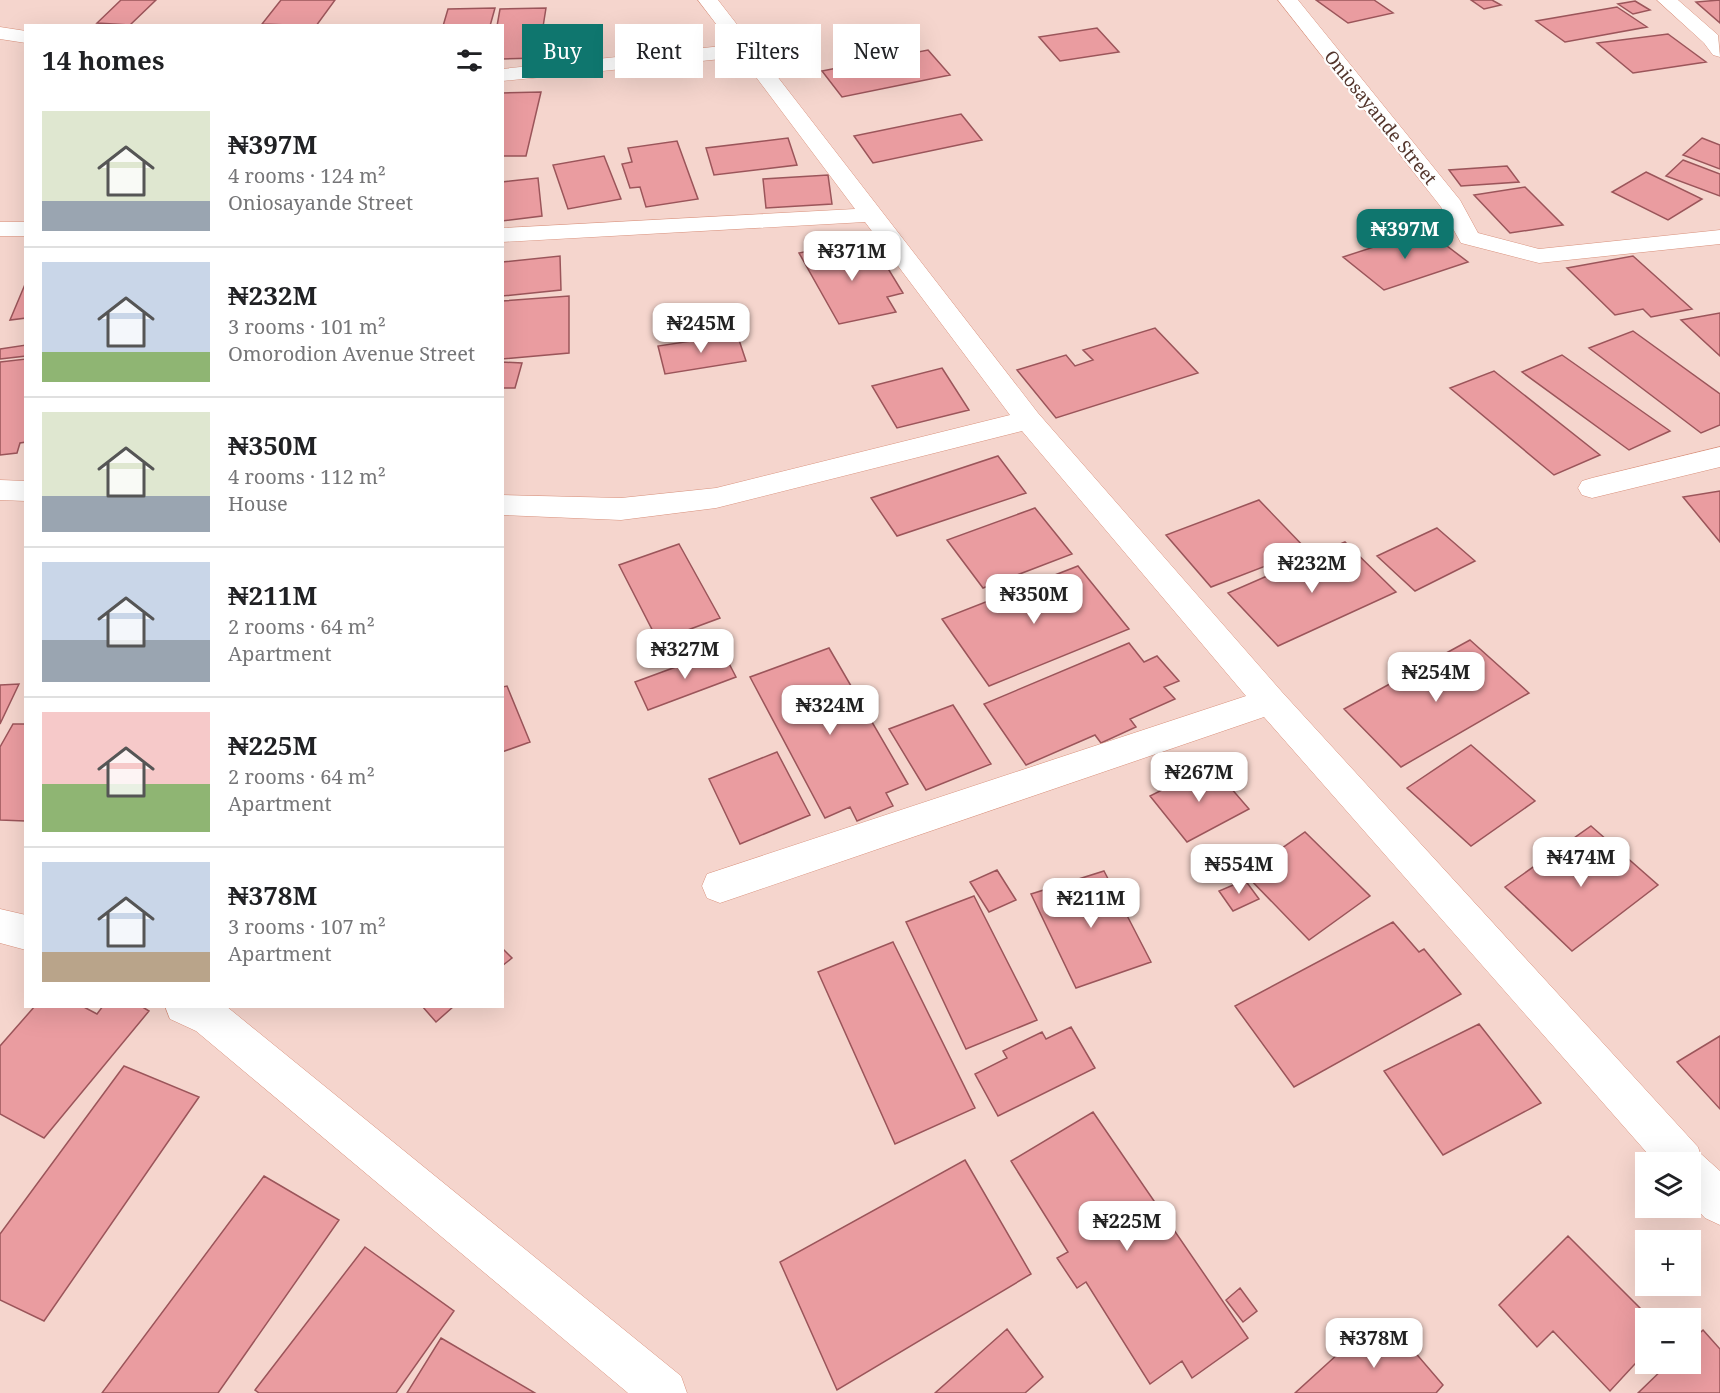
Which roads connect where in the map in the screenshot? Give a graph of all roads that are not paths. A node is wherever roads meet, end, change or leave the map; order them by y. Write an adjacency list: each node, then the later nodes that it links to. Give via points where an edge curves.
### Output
1 (708, 0): 4 (street)
2 (1288, 0): 15 (street, Oniosayande Street, via 1452,205 1469,238 1539,256)
3 (1667, 0): 7 (street)
4 (727, 24)
5 (0, 33): 6 (street)
6 (24, 37)
7 (1717, 43)
8 (715, 53): 9 (street)
9 (504, 75)
10 (768, 78): 11 (street)
11 (872, 215): 14 (street); 16 (street)
12 (0, 229): 13 (street)
13 (24, 229)
14 (504, 235)
15 (1720, 237)
16 (1028, 420): 21 (street, via 716,498 621,509); 22 (street)
17 (1720, 457): 18 (street)
18 (1592, 488)
19 (0, 490): 20 (street)
20 (24, 491)
21 (504, 505)
22 (1270, 701): 23 (street); 27 (street)
23 (720, 886)
24 (0, 926): 25 (street)
25 (24, 932)
26 (188, 1008): 30 (street, via 210,1018)
27 (1674, 1152)
28 (1701, 1182): 29 (street)
29 (1720, 1203)
30 (664, 1393)

